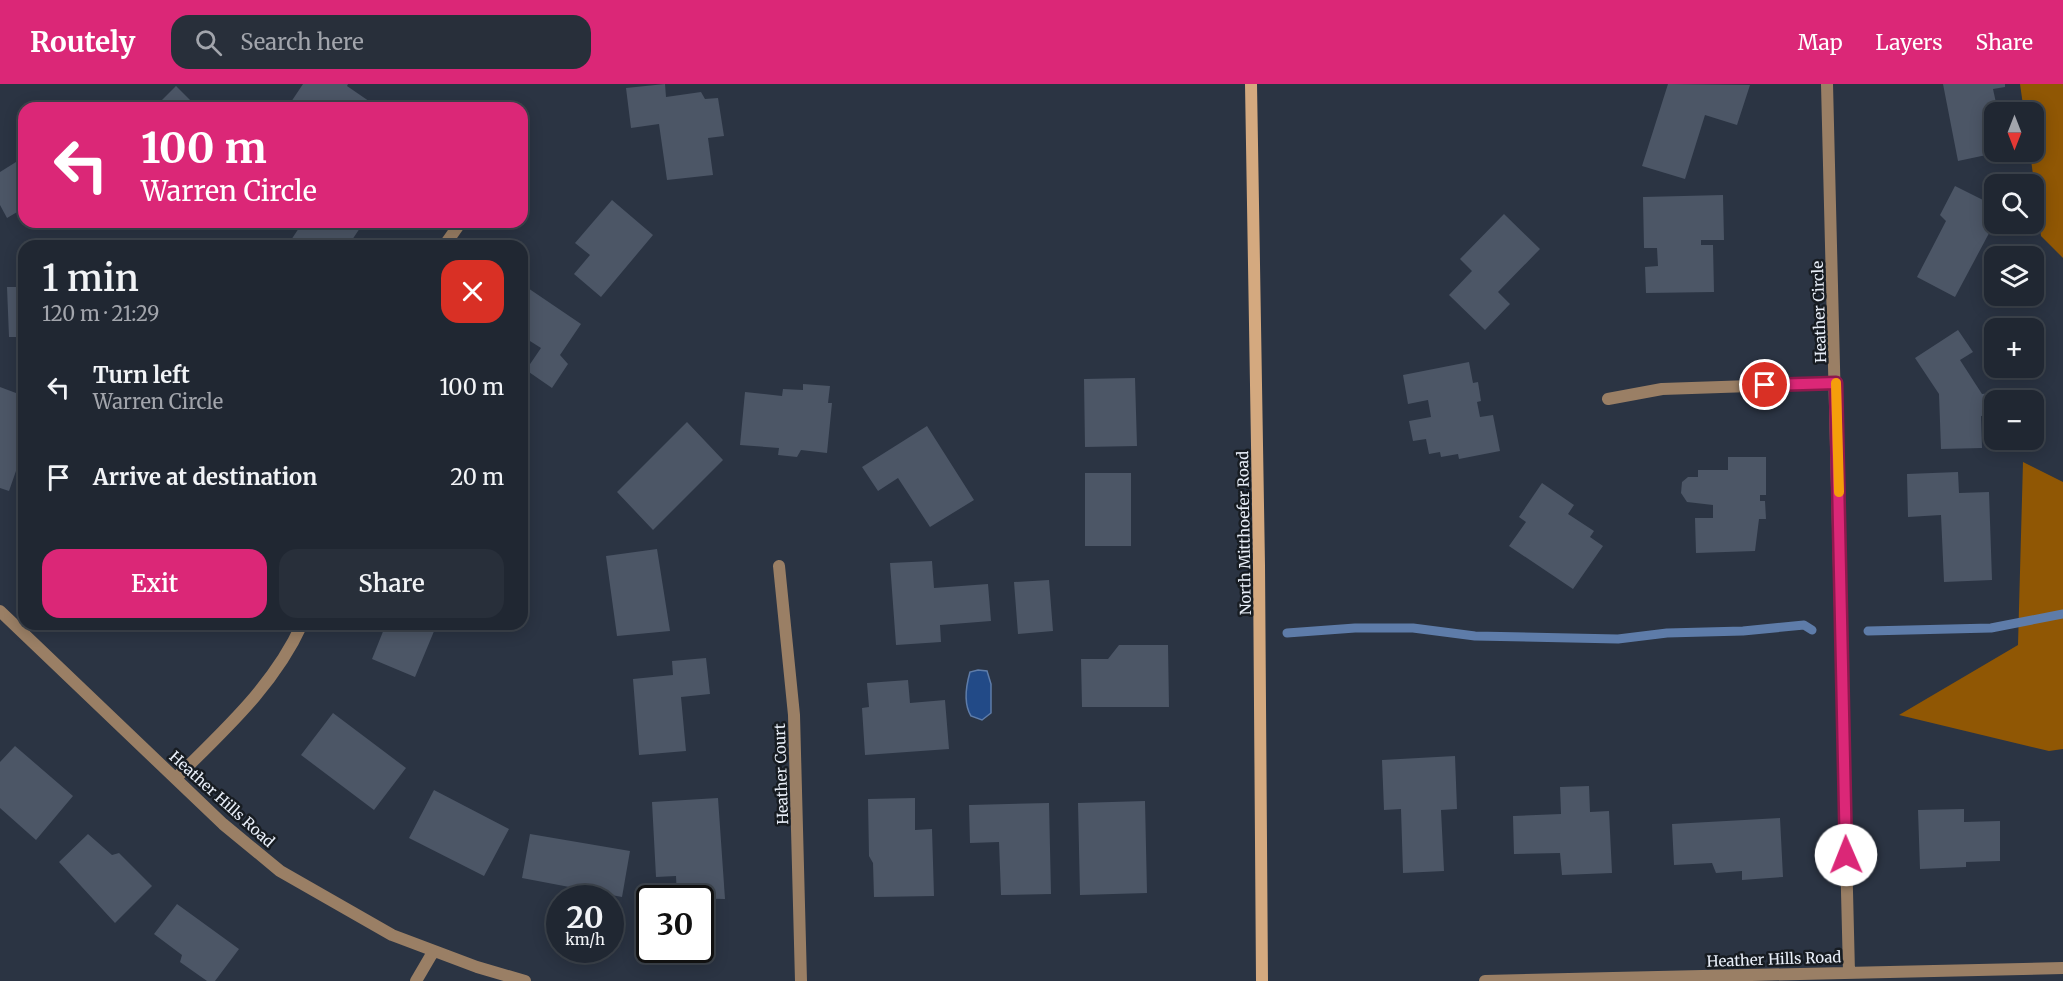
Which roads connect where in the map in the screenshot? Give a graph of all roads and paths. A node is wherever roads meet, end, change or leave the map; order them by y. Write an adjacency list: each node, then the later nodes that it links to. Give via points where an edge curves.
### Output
1 (1251, 84): 17 (main road, North Mitthoefer Road)
2 (1827, 84): 3 (street, Heather Circle)
3 (1836, 383): 4 (street, via 1662,389); 13 (street, Heather Circle)
4 (1608, 399)
5 (779, 566): 16 (street, Heather Court, via 794,715)
6 (0, 611): 7 (street, Heather Hills Road)
7 (18, 628)
8 (20, 630): 10 (street, Heather Hills Road)
9 (299, 630): 10 (street, via 261,691)
10 (176, 778): 11 (street, Heather Hills Road, via 223,825 280,871 381,930)
11 (433, 952): 14 (street); 15 (street, Heather Hills Road)
12 (2063, 968): 13 (street, Heather Hills Road)
13 (1849, 972): 18 (street, Heather Hills Road)
14 (416, 981)
15 (525, 981)
16 (801, 981)
17 (1262, 981)
18 (1485, 981)

